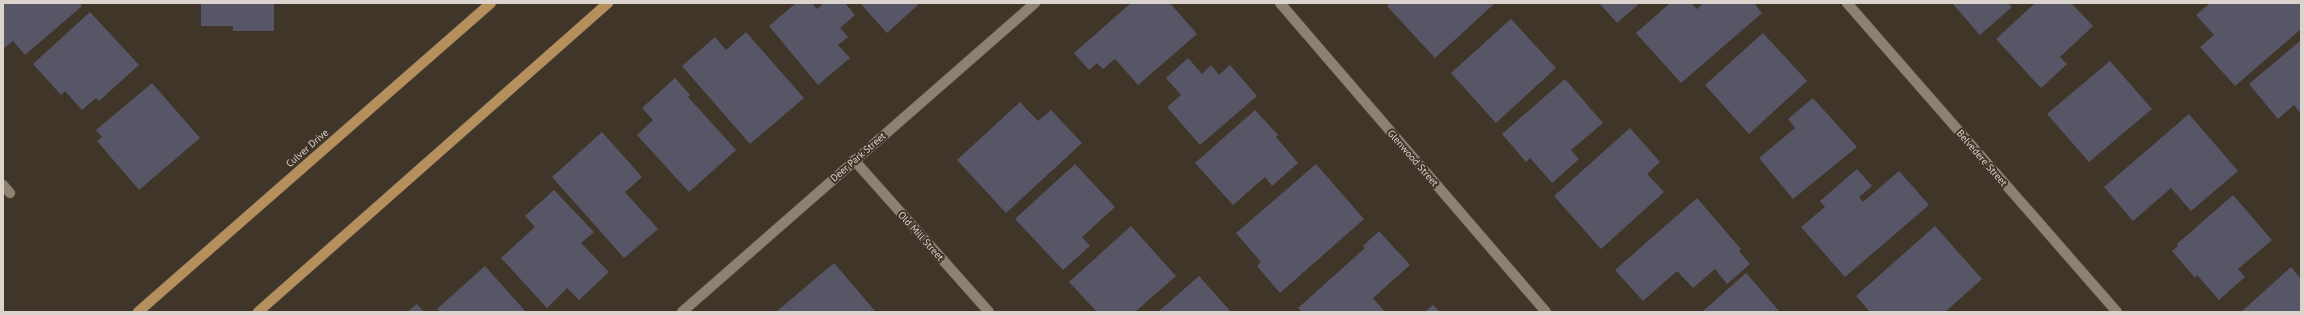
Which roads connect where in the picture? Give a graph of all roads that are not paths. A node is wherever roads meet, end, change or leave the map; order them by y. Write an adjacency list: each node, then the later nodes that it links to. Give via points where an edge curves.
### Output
1 (491, 3): 9 (main road, Culver Drive)
2 (608, 3): 10 (main road)
3 (1035, 3): 6 (street, Deer Park Street)
4 (1280, 3): 13 (street, Glenwood Street)
5 (1847, 3): 14 (street, Belvedere Street)
6 (854, 160): 11 (street, Deer Park Street); 12 (street, Old Mill Street)
7 (3, 185): 8 (street)
8 (10, 193)
9 (138, 312)
10 (258, 312)
11 (682, 312)
12 (989, 312)
13 (1546, 312)
14 (2117, 312)

